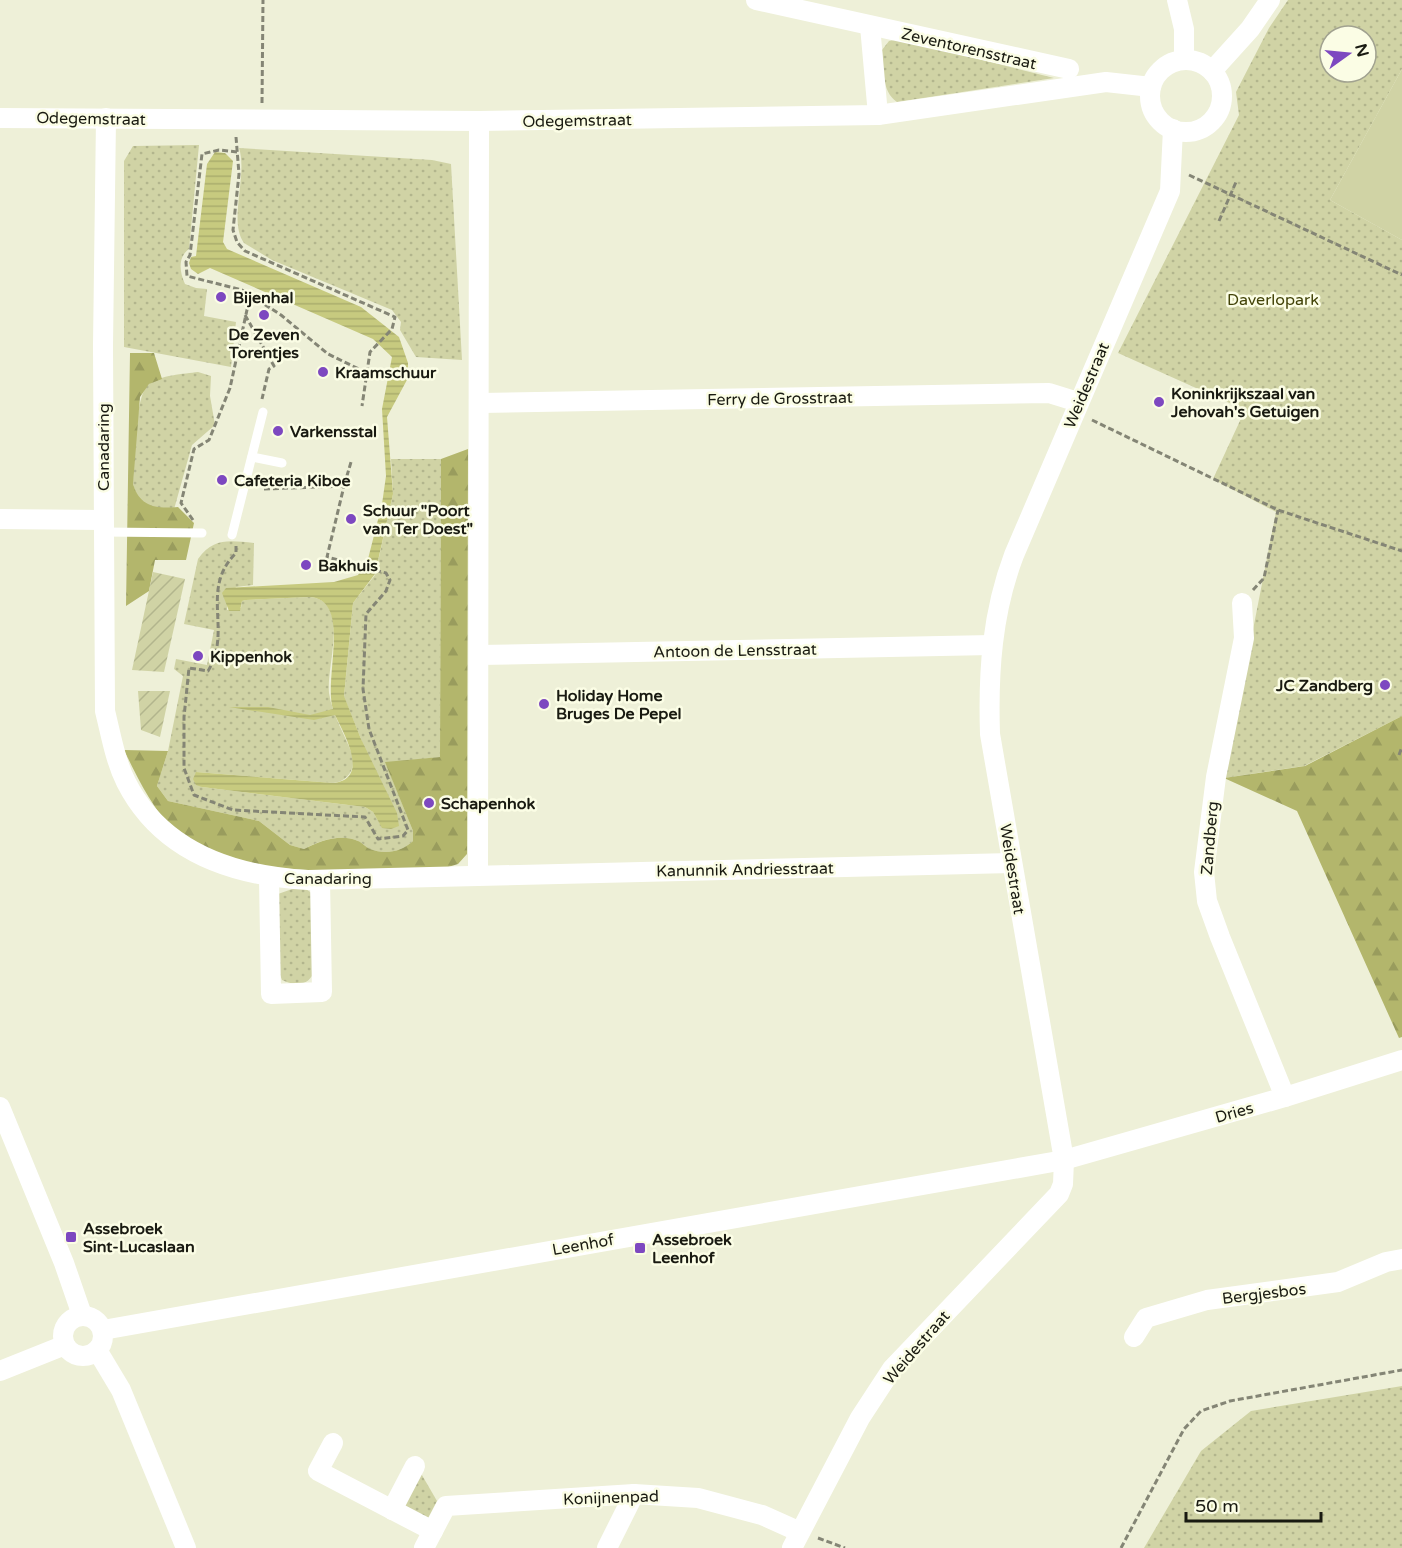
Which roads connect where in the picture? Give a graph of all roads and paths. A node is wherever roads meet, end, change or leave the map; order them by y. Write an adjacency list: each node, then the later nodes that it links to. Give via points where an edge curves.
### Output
1 (263, 0): 14 (path)
2 (1177, 0): 6 (street, via 1184,29)
3 (1270, 0): 8 (street, via 1234,49)
4 (763, 1): 5 (street, Zeventorensstraat)
5 (870, 26): 7 (street, Zeventorensstraat); 10 (street)
6 (1184, 60): 8 (street); 9 (street, via 1157,74)
7 (1068, 69)
8 (1212, 71): 16 (street, via 1222,98 1216,116 1201,129)
9 (1151, 87): 10 (street, Odegemstraat, via 1106,82); 16 (street, via 1150,100 1156,116)
10 (878, 115): 15 (street, Odegemstraat)
11 (0, 118): 12 (street, Odegemstraat)
12 (106, 118): 13 (street, Odegemstraat); 37 (street, Canadaring)
13 (236, 120): 14 (street, Odegemstraat); 17 (path)
14 (262, 120): 15 (street, Odegemstraat)
15 (479, 121): 26 (street)
16 (1173, 129): 18 (street, Weidestraat)
17 (237, 152): 23 (path, via 201,154 187,269 188,276 242,290); 25 (path, via 239,174 233,230 245,251 395,317 392,329 370,352)
18 (1171, 167): 20 (path); 28 (street, Weidestraat, via 1170,191)
19 (1236, 182): 20 (path)
20 (1231, 195): 21 (path); 22 (path)
21 (1219, 221)
22 (1402, 275)
23 (250, 296): 24 (path); 25 (path, via 281,315 327,354)
24 (245, 314): 29 (path, via 274,366 269,369 260,408); 38 (path, via 230,388 209,440 194,449 181,503)
25 (367, 373): 27 (path)
26 (481, 403): 28 (street, Ferry de Grosstraat, via 1049,393); 43 (street)
27 (362, 406)
28 (1076, 407): 35 (path); 42 (street, Weidestraat, via 1003,585)
29 (263, 412): 30 (lane)
30 (252, 457): 32 (lane); 39 (lane)
31 (351, 462): 33 (path)
32 (282, 463)
33 (344, 486): 34 (path); 39 (path, via 327,557 386,573 390,580 386,591 366,614 363,689 369,729 408,830 403,836 378,839 365,818 233,810 194,795 184,768 189,668 208,671 213,664 220,625 217,589 224,566 236,553)
34 (264, 489)
35 (1278, 510): 40 (path); 41 (path, via 1264,578)
36 (0, 519): 37 (street)
37 (103, 526): 38 (lane); 48 (street, Canadaring, via 105,711 126,782 145,811 179,844 205,859)
38 (202, 532)
39 (234, 538)
40 (1402, 552)
41 (1242, 603): 51 (street, Zandberg, via 1244,638 1216,777 1204,872 1208,902 1220,937)
42 (992, 645): 43 (street, Antoon de Lensstraat); 46 (street, Weidestraat, via 990,734)
43 (479, 655): 47 (street)
44 (1402, 747): 45 (path)
45 (1400, 755)
46 (1012, 863): 47 (street, Kanunnik Andriesstraat); 53 (street, Weidestraat)
47 (478, 876): 49 (street, Canadaring)
48 (269, 878): 49 (street, Canadaring); 49 (street, via 271,993 322,992)
49 (320, 880)
50 (1402, 1060): 51 (street, Dries)
51 (1285, 1097): 53 (street, Dries)
52 (0, 1107): 55 (street)
53 (1064, 1160): 56 (street, Leenhof); 67 (street, Weidestraat, via 1064,1184 1059,1194 892,1369 860,1418)
54 (1402, 1259): 57 (street, Bergjesbos, via 1338,1282 1197,1303 1146,1318)
55 (82, 1316): 56 (street, via 96,1320); 58 (street, via 74,1317 65,1327)
56 (103, 1330): 59 (street)
57 (1134, 1336)
58 (65, 1345): 59 (street, via 77,1355); 61 (street)
59 (97, 1350): 68 (street, via 121,1390)
60 (1402, 1370): 71 (path, via 1230,1401 1201,1411 1184,1429)
61 (0, 1371)
62 (333, 1443): 65 (street, Konijnenpad, via 318,1471)
63 (415, 1466): 65 (street)
64 (634, 1494): 66 (street, Konijnenpad, via 446,1506); 67 (street, Konijnenpad, via 698,1498 762,1515); 69 (street)
65 (392, 1510): 66 (street, Konijnenpad)
66 (429, 1540)
67 (796, 1540): 70 (path)
68 (186, 1548)
69 (607, 1548)
70 (845, 1548)
71 (1121, 1548)

